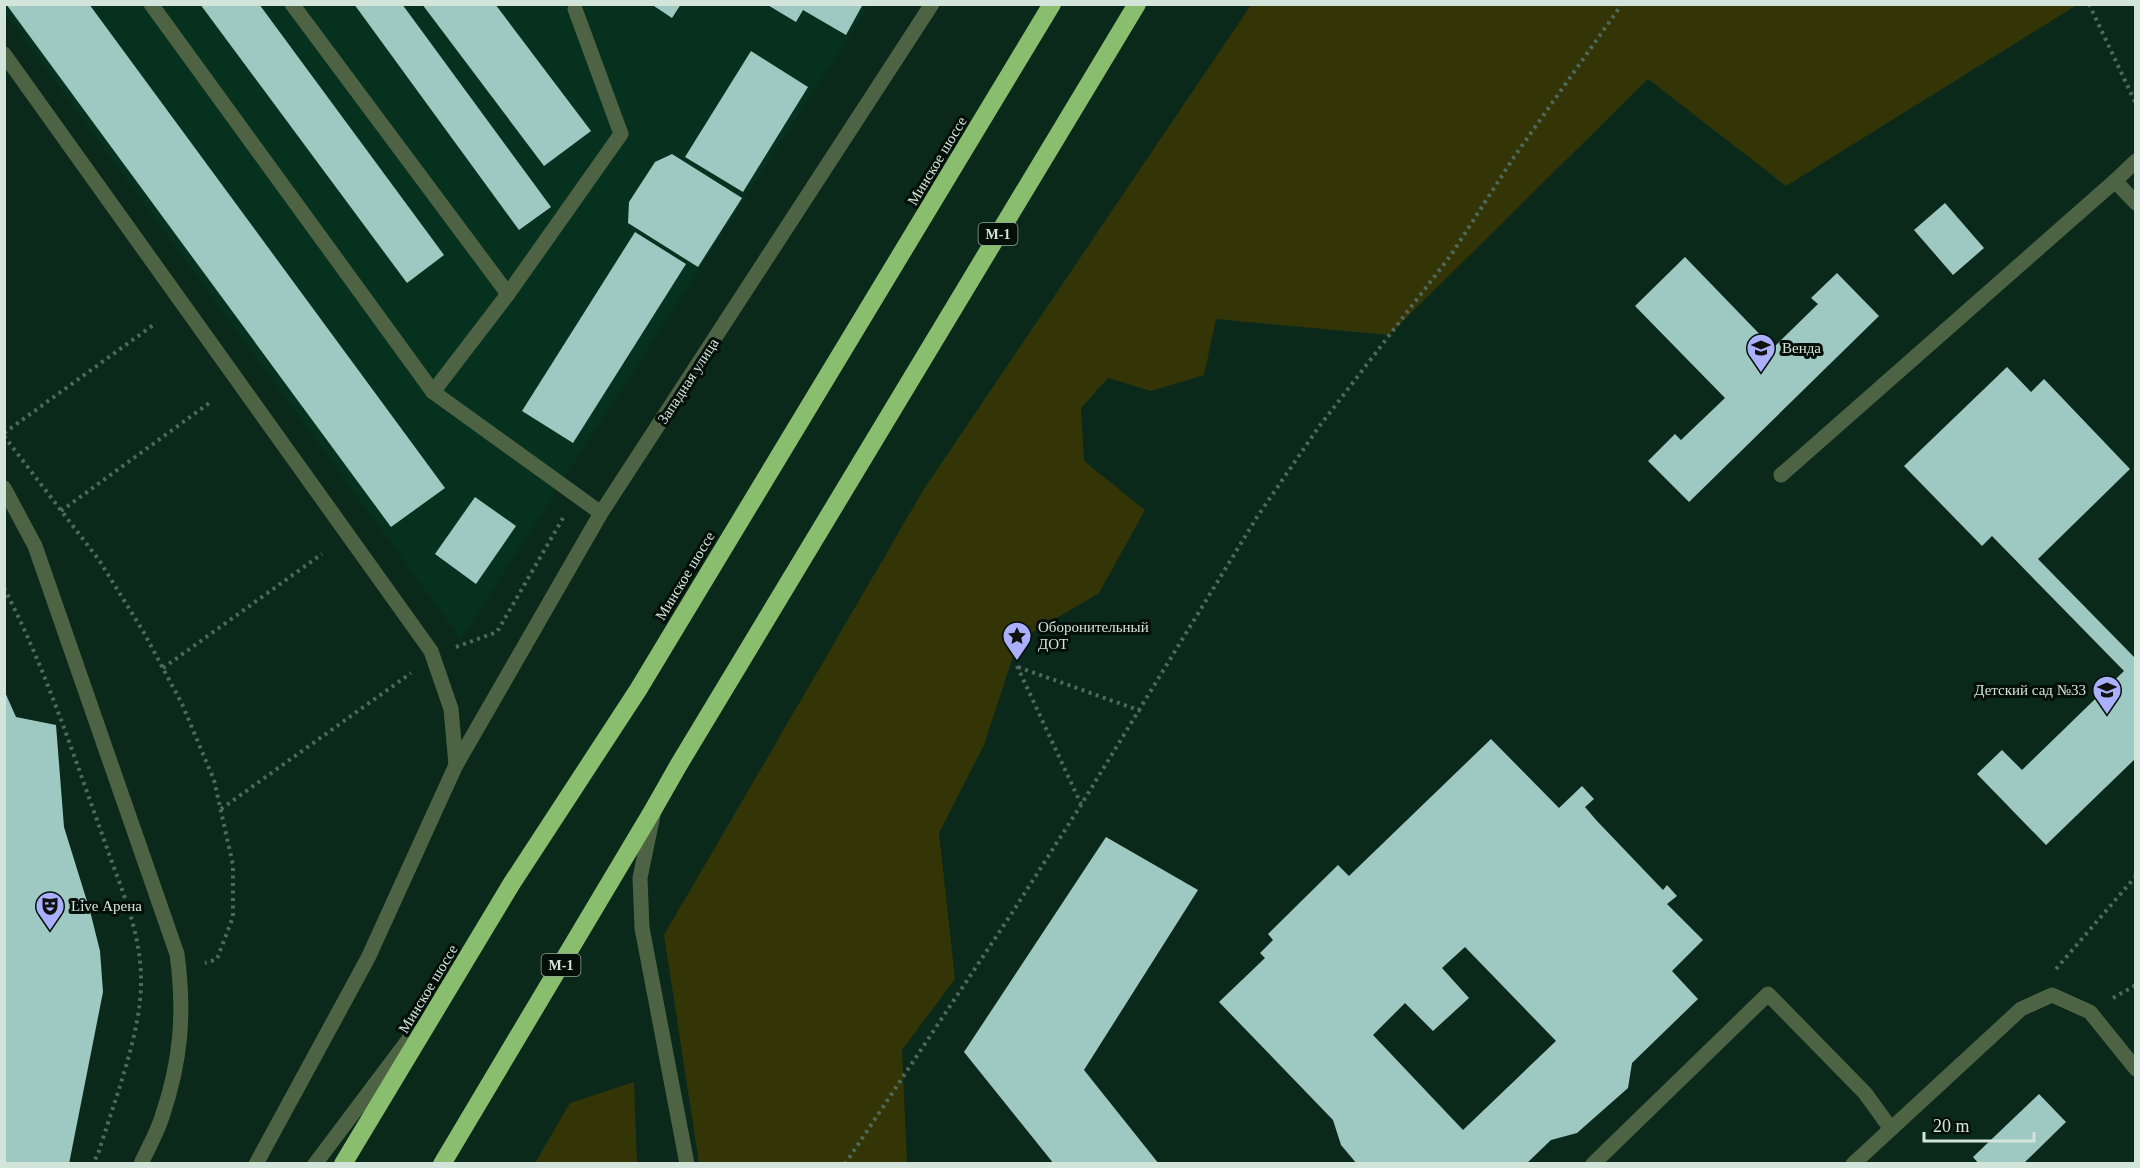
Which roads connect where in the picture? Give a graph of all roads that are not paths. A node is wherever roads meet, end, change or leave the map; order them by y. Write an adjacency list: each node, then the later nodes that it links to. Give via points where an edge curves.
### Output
1 (151, 4): 12 (street)
2 (292, 4): 11 (street)
3 (932, 4): 15 (street, Западная улица)
4 (1052, 4): 18 (highway, Минское шоссе, via 638,690)
5 (1137, 4): 17 (highway, М-1)
6 (575, 6): 11 (street, via 621,134)
7 (4, 54): 16 (street, via 431,651 451,709)
8 (2136, 161): 9 (street)
9 (2115, 182): 10 (street); 13 (street)
10 (2136, 203)
11 (508, 294): 12 (street)
12 (433, 392): 15 (street)
13 (1781, 475)
14 (4, 488): 21 (street, via 35,546 177,954 182,1002 179,1050 162,1119)
15 (602, 513): 16 (street, Западная улица)
16 (456, 765): 22 (street, Западная улица, via 368,958)
17 (654, 810): 25 (highway, М-1); 26 (street, via 640,878 642,928)
18 (455, 978): 23 (street); 24 (highway, Минское шоссе)
19 (2136, 1070): 20 (street, via 2090,1012 2052,995 2021,1009)
20 (1891, 1129): 27 (street, via 1865,1093 1768,994); 28 (street)
21 (141, 1164)
22 (256, 1164)
23 (315, 1164)
24 (343, 1164)
25 (442, 1164)
26 (687, 1164)
27 (1593, 1164)
28 (1853, 1164)

